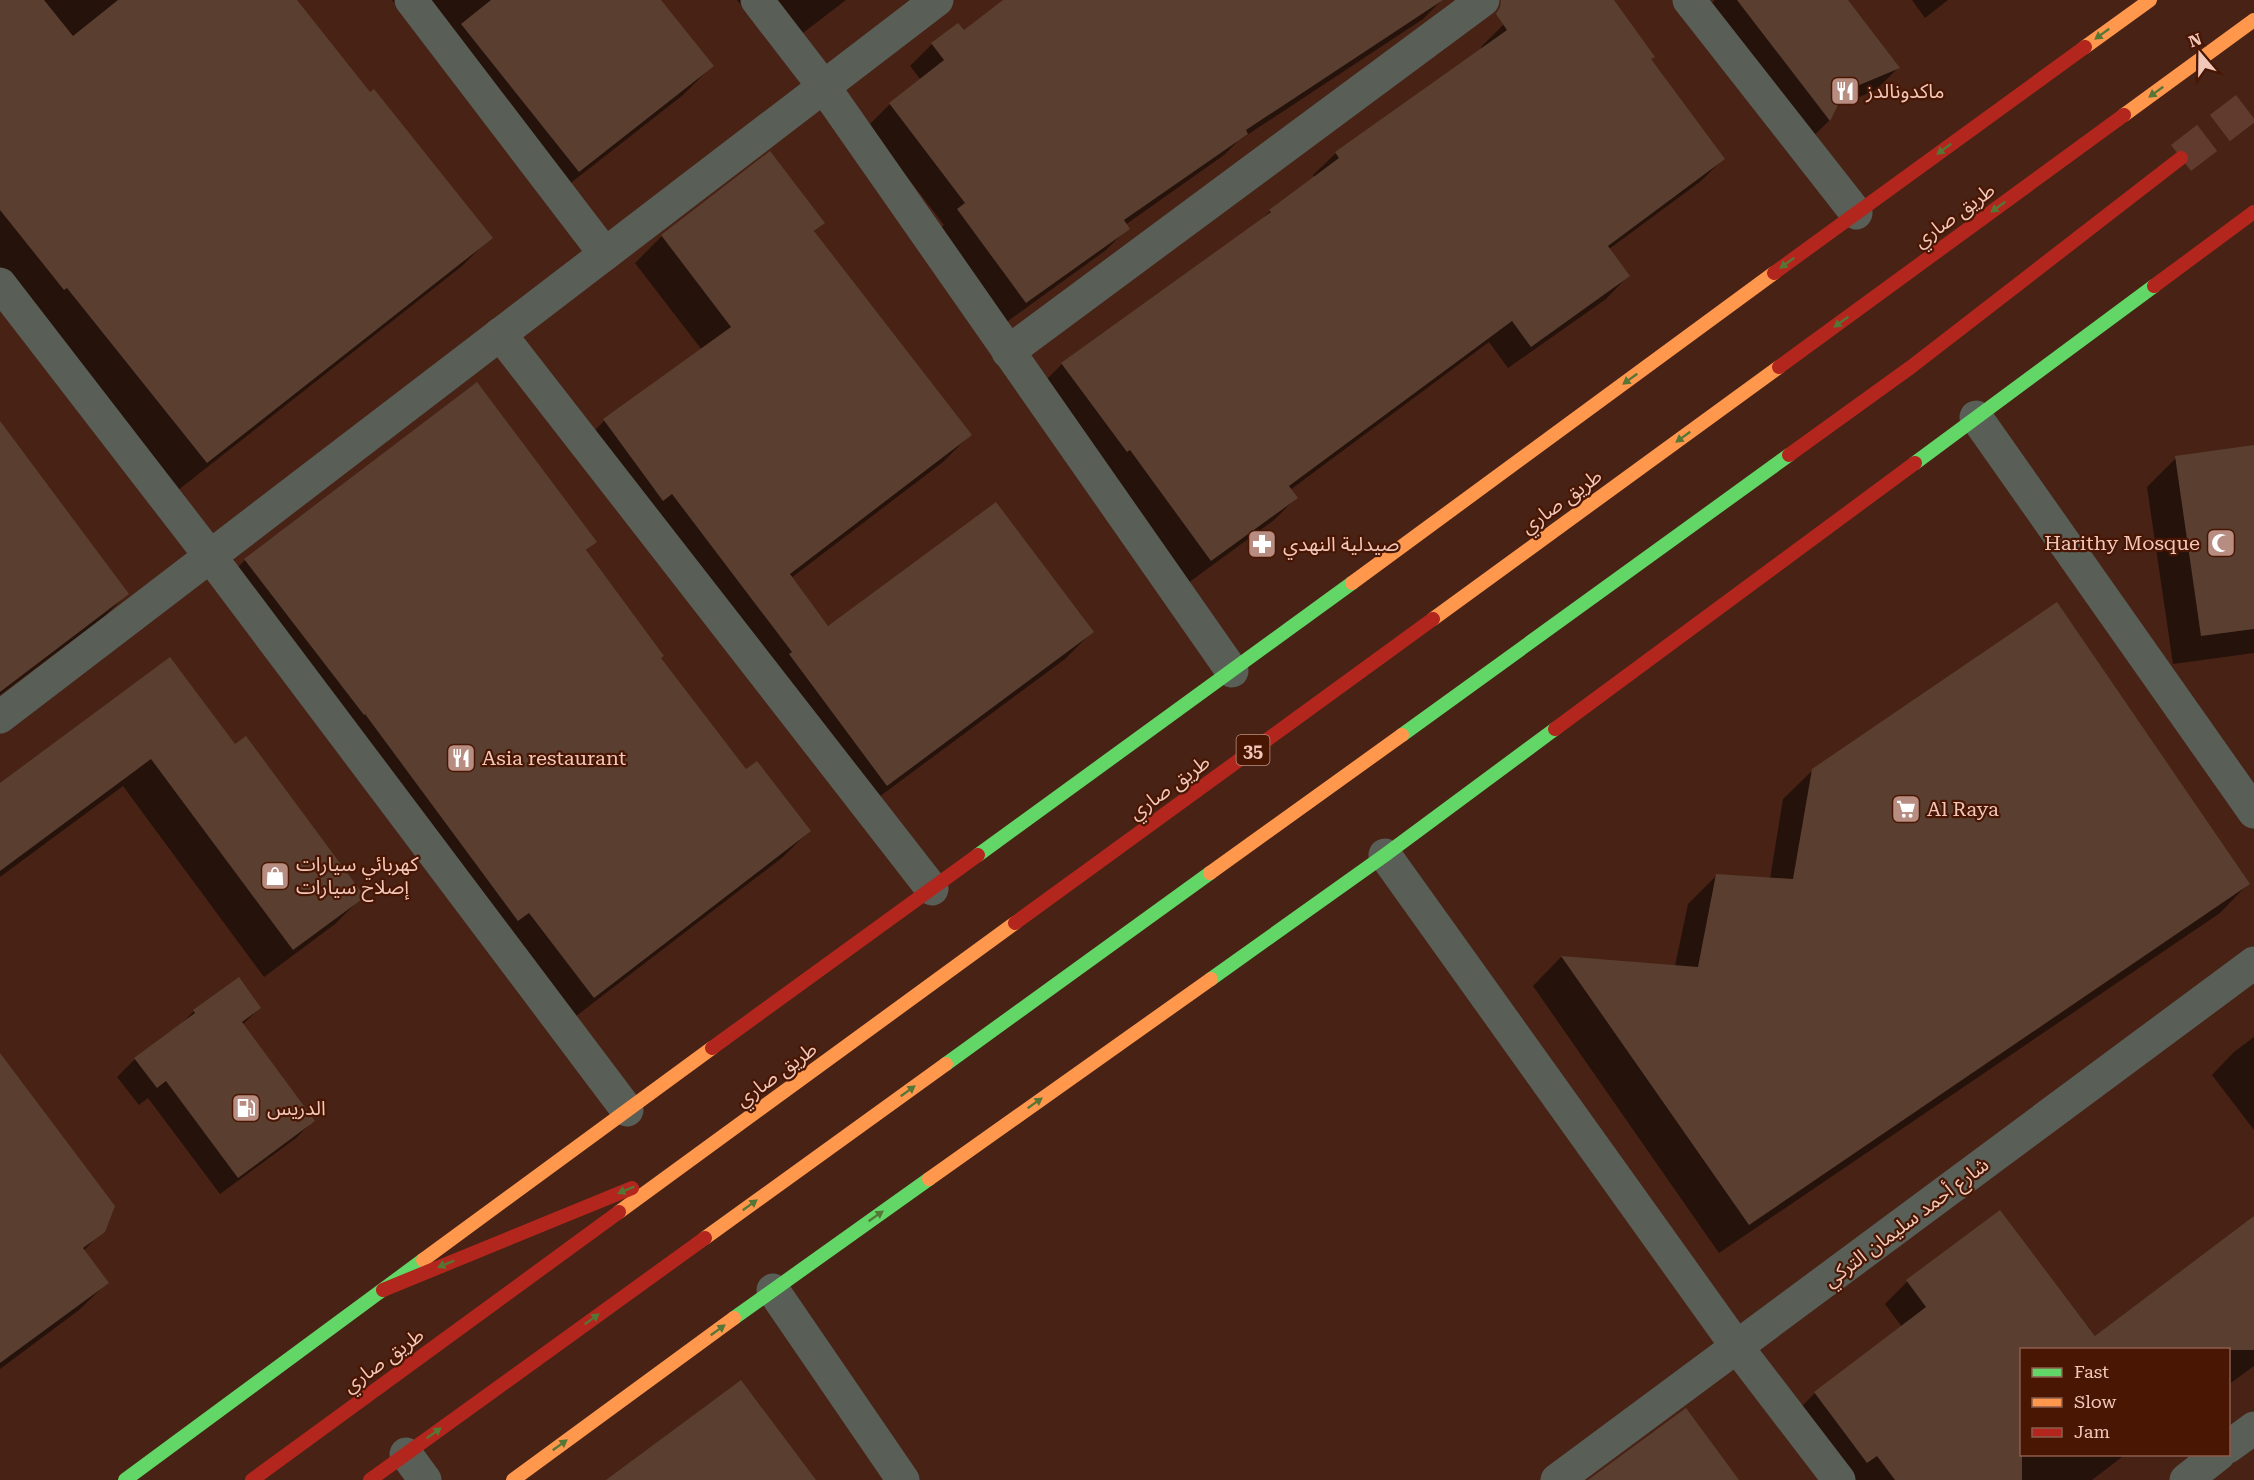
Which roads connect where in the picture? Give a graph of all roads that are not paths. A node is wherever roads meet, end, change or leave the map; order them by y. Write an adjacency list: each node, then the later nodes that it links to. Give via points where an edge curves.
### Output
1 (411, 0): 12 (street)
2 (757, 0): 8 (street)
3 (937, 0): 8 (street)
4 (1483, 0): 15 (street)
5 (1689, 0): 11 (street)
6 (2150, 0): 11 (main road, one-way to 11)
7 (2254, 20): 25 (main road, طريق صاري / 35, one-way to 25)
8 (824, 87): 12 (street); 15 (street)
9 (2181, 158): 31 (main road, one-way to 9, via 1911,367)
10 (2254, 212): 16 (main road)
11 (1856, 213): 18 (main road, one-way to 18)
12 (605, 254): 14 (street)
13 (0, 284): 17 (street)
14 (500, 334): 17 (street); 22 (street)
15 (1008, 352): 18 (street)
16 (1977, 417): 20 (street); 21 (main road)
17 (210, 556): 19 (street); 24 (street)
18 (1232, 671): 22 (main road)
19 (0, 717)
20 (2254, 812)
21 (1385, 855): 27 (main road, one-way to 21); 28 (street)
22 (932, 889): 24 (main road)
23 (2254, 963): 28 (street, شارع أحمد سليمان التركي)
24 (627, 1110): 26 (main road)
25 (680, 1167): 26 (main road, one-way to 26); 34 (main road, طريق صاري / 35)
26 (383, 1290): 33 (main road)
27 (773, 1290): 37 (main road, one-way to 27); 38 (street)
28 (1737, 1347): 39 (street, شارع أحمد سليمان التركي); 40 (street)
29 (2254, 1428): 30 (street)
30 (2230, 1446)
31 (406, 1454): 35 (main road); 36 (street)
32 (2218, 1456): 41 (street)
33 (124, 1480)
34 (252, 1480)
35 (370, 1480)
36 (425, 1480)
37 (513, 1480)
38 (903, 1480)
39 (1557, 1480)
40 (1839, 1480)
41 (2186, 1480)

